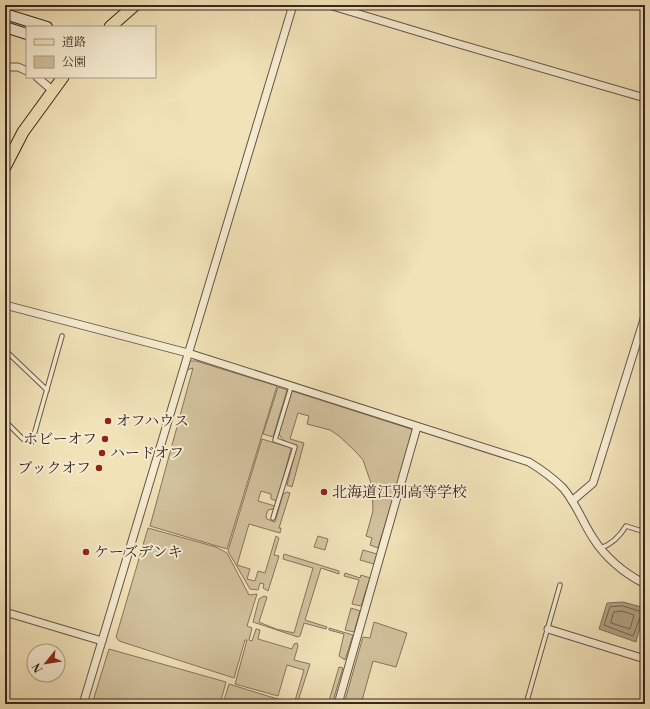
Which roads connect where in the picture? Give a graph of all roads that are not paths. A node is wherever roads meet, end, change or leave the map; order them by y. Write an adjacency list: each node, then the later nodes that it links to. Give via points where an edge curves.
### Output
1 (135, 5): 6 (main road)
2 (293, 5): 20 (street)
3 (329, 5): 14 (street)
4 (5, 14): 5 (main road)
5 (44, 26)
6 (111, 26)
7 (5, 27): 8 (main road)
8 (26, 34)
9 (5, 67): 10 (street, via 18,67)
10 (26, 71)
11 (38, 78): 13 (street)
12 (62, 78): 13 (main road)
13 (52, 90): 15 (main road, via 23,132)
14 (645, 98)
15 (5, 167)
16 (5, 305): 20 (street)
17 (645, 316): 25 (street, via 593,484)
18 (62, 336): 22 (lane)
19 (5, 350): 22 (lane)
20 (188, 353): 21 (street); 33 (street)
21 (291, 387): 24 (street); 26 (lane, via 275,440 295,447)
22 (47, 390): 23 (lane, via 32,442 23,439)
23 (5, 421)
24 (418, 427): 25 (street, via 529,462 547,473); 36 (street)
25 (572, 501): 28 (street)
26 (273, 518)
27 (645, 532): 28 (lane, via 626,526 610,545)
28 (600, 549): 29 (street, via 620,568)
29 (645, 584)
30 (560, 585): 32 (lane)
31 (5, 612): 33 (street)
32 (548, 629): 34 (street); 37 (lane)
33 (102, 641): 35 (street)
34 (645, 659)
35 (83, 704)
36 (338, 704)
37 (526, 704)

